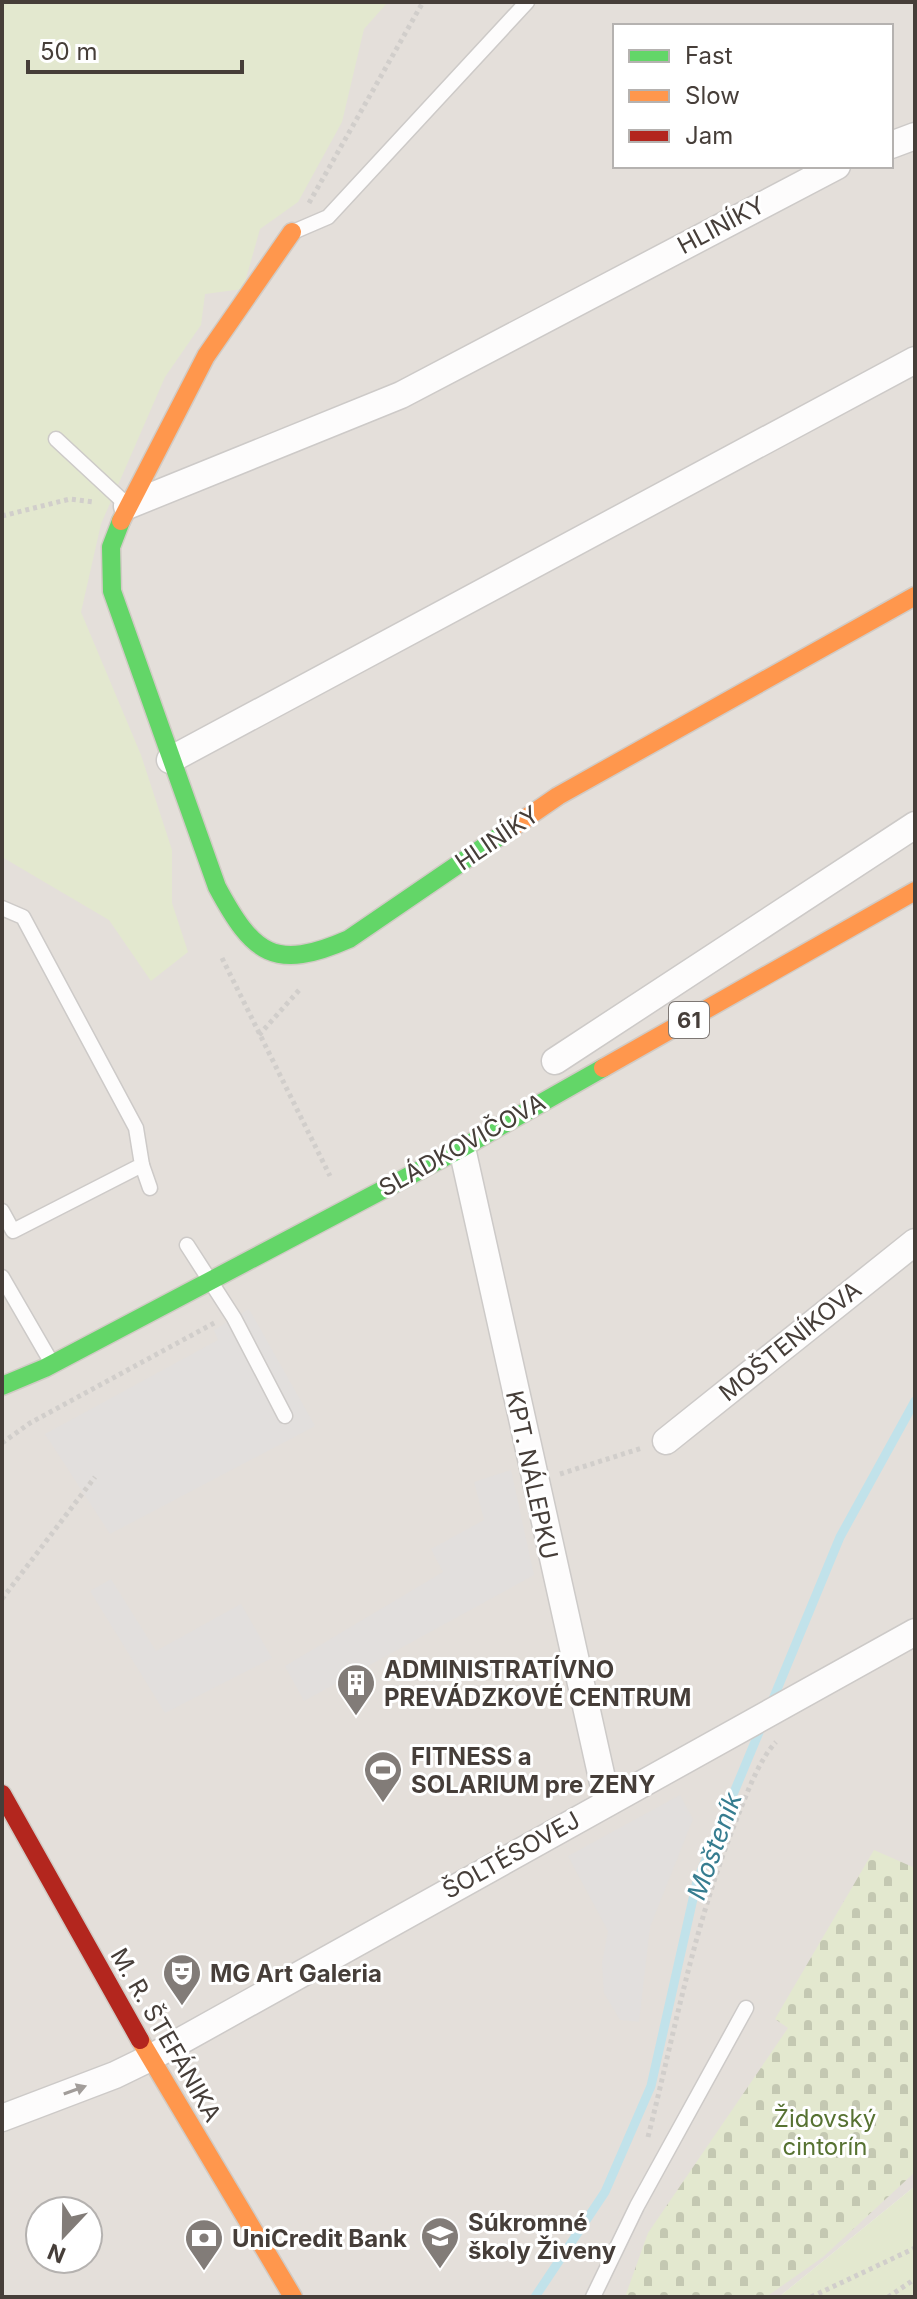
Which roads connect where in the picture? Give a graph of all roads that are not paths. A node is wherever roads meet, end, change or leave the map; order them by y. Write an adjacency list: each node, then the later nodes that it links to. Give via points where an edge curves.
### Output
1 (527, 2): 5 (lane, via 328,217)
2 (915, 136): 3 (street)
3 (893, 144)
4 (833, 168): 8 (street, HLINÍKY, via 401,395)
5 (292, 232): 8 (main road, HLINÍKY, via 206,356)
6 (915, 360): 10 (street)
7 (56, 439): 8 (lane)
8 (127, 506): 10 (main road, HLINÍKY, via 111,547 112,591)
9 (915, 596): 10 (main road, HLINÍKY, via 558,796 349,939 299,956 279,954 241,931 217,887)
10 (170, 760)
11 (915, 825): 14 (street, SLÁDKOVIČOVA)
12 (915, 891): 15 (main road, SLÁDKOVIČOVA / 61)
13 (2, 908): 17 (lane, via 23,917 136,1128)
14 (555, 1061): 15 (main road)
15 (551, 1095): 16 (main road, SLÁDKOVIČOVA / 61)
16 (462, 1148): 23 (main road, SLÁDKOVIČOVA / 61); 30 (street, KPT. NÁLEPKU)
17 (142, 1165): 18 (lane); 19 (lane, via 13,1231)
18 (150, 1188)
19 (2, 1211)
20 (915, 1242): 27 (street, MOŠTENÍKOVA)
21 (187, 1245): 23 (lane)
22 (2, 1277): 24 (lane)
23 (211, 1281): 24 (main road, SLÁDKOVIČOVA / 61); 26 (lane)
24 (48, 1366): 25 (main road, SLÁDKOVIČOVA)
25 (8, 1393)
26 (285, 1416)
27 (666, 1441)
28 (915, 1632): 30 (street, ŠOLTÉSOVEJ)
29 (2, 1794): 32 (main road, M. R. ŠTEFÁNIKA)
30 (607, 1801): 32 (street, ŠOLTÉSOVEJ)
31 (746, 2008): 35 (lane)
32 (150, 2058): 33 (street, ŠOLTÉSOVEJ, one-way to 32); 34 (main road, M. R. ŠTEFÁNIKA)
33 (2, 2118)
34 (293, 2297)
35 (593, 2297)

